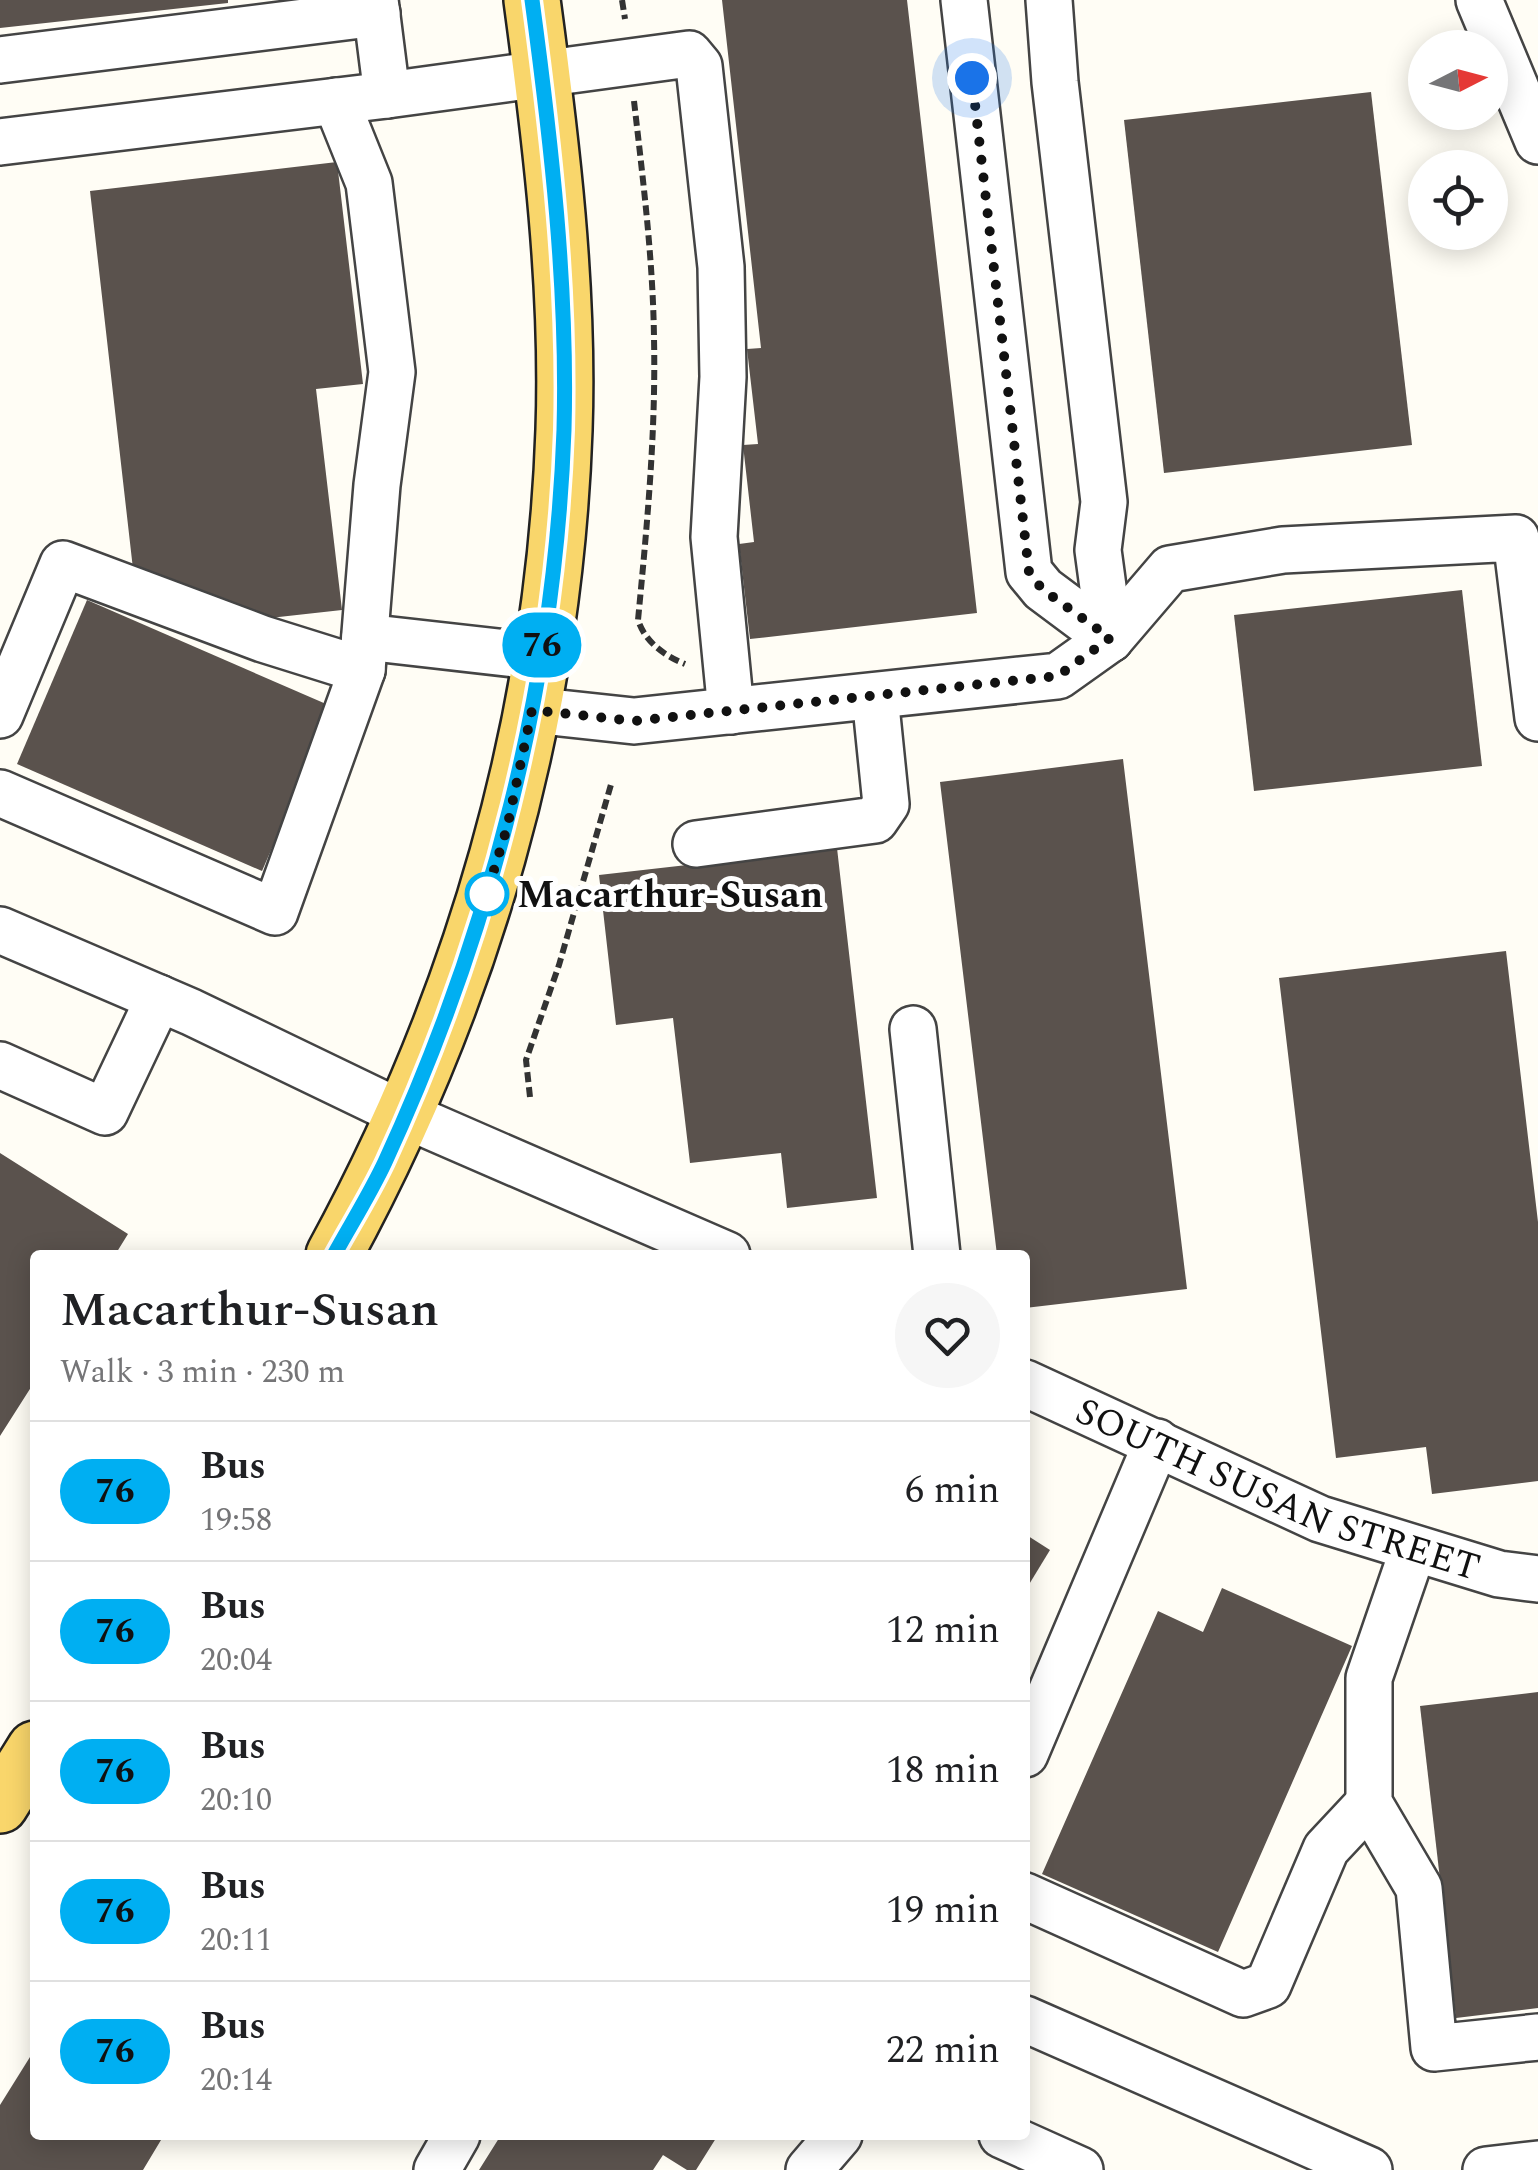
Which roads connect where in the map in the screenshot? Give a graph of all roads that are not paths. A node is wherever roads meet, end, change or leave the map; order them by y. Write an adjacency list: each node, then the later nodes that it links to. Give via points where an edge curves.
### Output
1 (532, 0): 7 (main road)
2 (964, 0): 12 (street, via 1029,572)
3 (1048, 0): 12 (street, via 1104,502 1098,550)
4 (1479, 0): 10 (street)
5 (376, 7): 6 (street); 8 (street)
6 (0, 60)
7 (542, 74): 8 (street); 14 (main road, via 561,282 564,427); 17 (street, via 689,54 699,66 721,267 714,537)
8 (387, 95): 9 (street)
9 (336, 101): 11 (street); 13 (street, via 368,183 392,372)
10 (1538, 141)
11 (0, 142)
12 (1110, 638): 15 (street, via 1058,676); 19 (street, via 1170,569 1283,550 1516,538)
13 (364, 653): 14 (street); 18 (street, via 263,640 62,564); 20 (street, via 275,912)
14 (541, 656): 16 (main road)
15 (875, 696): 17 (street); 21 (street, via 886,804 875,820)
16 (532, 710): 17 (street, via 634,721); 26 (main road, via 480,916)
17 (731, 711)
18 (0, 715)
19 (1538, 718)
20 (0, 793)
21 (696, 844)
22 (0, 930): 23 (street)
23 (159, 998): 25 (street, via 105,1112); 26 (street)
24 (913, 1029): 29 (street)
25 (0, 1065)
26 (405, 1116): 27 (main road); 28 (street)
27 (337, 1250)
28 (716, 1250)
29 (936, 1250)
30 (1030, 1386): 31 (street, SOUTH SUSAN STREET)
31 (1156, 1442): 32 (street, SOUTH SUSAN STREET, via 1320,1519); 34 (street)
32 (1412, 1550): 33 (street, SOUTH SUSAN STREET); 36 (street, via 1369,1678)
33 (1538, 1579)
34 (1030, 1742)
35 (30, 1757): 37 (main road)
36 (1370, 1803): 38 (street, via 1326,1848 1268,1985 1243,1994); 40 (street, via 1419,1888 1434,2048)
37 (0, 1806)
38 (1030, 1898)
39 (1030, 2021): 48 (street)
40 (1538, 2037)
41 (455, 2140): 45 (street)
42 (835, 2140): 46 (street)
43 (1013, 2140): 47 (street)
44 (1538, 2164): 49 (street)
45 (437, 2170)
46 (809, 2170)
47 (1080, 2170)
48 (1369, 2170)
49 (1486, 2170)

